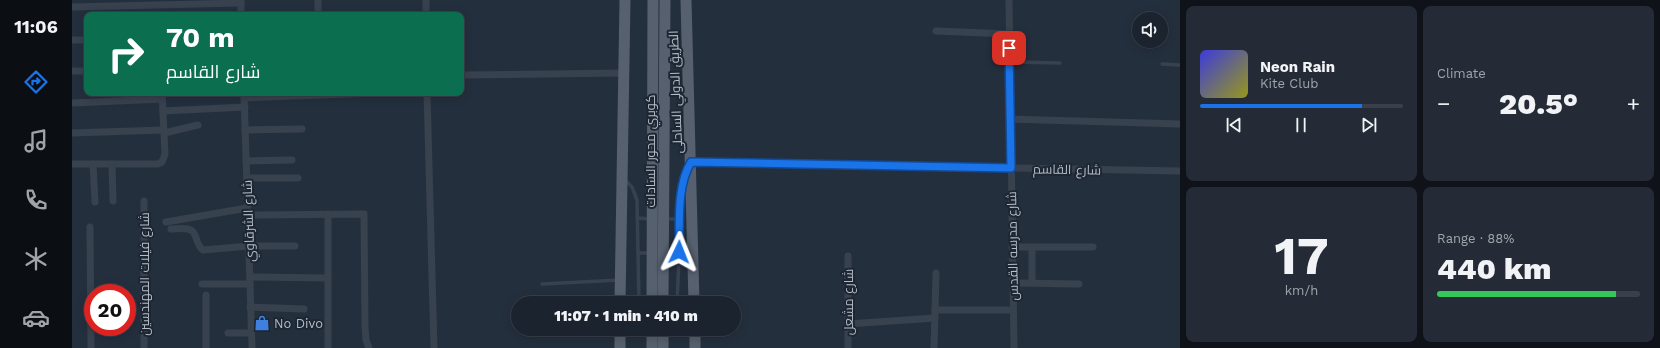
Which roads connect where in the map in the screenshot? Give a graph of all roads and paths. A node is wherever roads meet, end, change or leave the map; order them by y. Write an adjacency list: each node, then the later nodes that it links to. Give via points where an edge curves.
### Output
1 (318, 0): 11 (street)
2 (426, 0): 12 (street)
3 (625, 0): 23 (main road)
4 (653, 0): 79 (main road, كوبري محور السادات)
5 (665, 0): 80 (main road, كوبري محور السادات)
6 (686, 0): 40 (main road, الطريق الدولي الساحلى)
7 (1009, 0): 14 (street, شارع مدرسه القدس)
8 (241, 1): 9 (street); 10 (street)
9 (72, 7)
10 (242, 12)
11 (318, 12)
12 (426, 12)
13 (936, 31): 14 (street)
14 (1009, 34): 17 (street, شارع مدرسه القدس)
15 (72, 40): 16 (street)
16 (84, 40)
17 (1009, 62): 18 (lane); 31 (street, شارع مدرسه القدس)
18 (1060, 63)
19 (1162, 64): 20 (lane)
20 (1180, 64)
21 (72, 71): 22 (street)
22 (84, 71)
23 (623, 73): 24 (street); 46 (main road)
24 (464, 75)
25 (162, 96): 28 (street); 30 (street)
26 (244, 96): 29 (street, شارع الشرقاوي)
27 (427, 96): 99 (street)
28 (72, 103)
29 (245, 107): 30 (street); 35 (street, شارع الشرقاوي)
30 (163, 111): 36 (street)
31 (1010, 119): 32 (street); 44 (street, شارع مدرسه القدس)
32 (1180, 124)
33 (198, 125): 36 (street)
34 (302, 129): 35 (street)
35 (245, 130): 39 (street, شارع الشرقاوي)
36 (164, 132): 37 (street); 43 (street, via 164,159 158,164)
37 (72, 133)
38 (292, 160): 39 (street)
39 (246, 161): 47 (street, شارع الشرقاوي)
40 (691, 162): 44 (street, شارع القاسم); 55 (lane, via 683,180); 82 (main road, الطريق الدولي الساحلى)
41 (72, 164): 42 (street)
42 (93, 164): 43 (street); 51 (street)
43 (112, 164): 49 (street)
44 (1011, 168): 45 (street, شارع القاسم); 61 (street, شارع مدرسه القدس)
45 (1180, 171)
46 (622, 177): 54 (lane, via 635,191); 69 (main road)
47 (247, 178): 48 (street); 52 (street, شارع الشرقاوي)
48 (298, 178)
49 (113, 201)
50 (144, 201): 94 (street, شارع فيلات المهندسين)
51 (95, 202)
52 (248, 211): 53 (street); 56 (street); 59 (street, شارع الشرقاوي)
53 (328, 214): 68 (street); 98 (street, via 364,214 365,327)
54 (638, 218): 55 (lane); 65 (lane)
55 (680, 219): 64 (lane)
56 (166, 222)
57 (90, 227): 93 (street)
58 (171, 229): 59 (street, via 191,231 203,250)
59 (249, 246): 60 (street); 70 (street, شارع الشرقاوي)
60 (295, 246)
61 (1012, 247): 62 (street); 71 (street, شارع مدرسه القدس)
62 (1032, 247): 63 (street); 72 (street)
63 (1093, 247)
64 (679, 252): 65 (lane); 81 (lane)
65 (638, 253): 78 (lane)
66 (848, 256): 88 (street, شارع مشعل)
67 (936, 273): 85 (street)
68 (328, 278): 70 (street); 97 (street)
69 (621, 280): 74 (lane); 77 (main road)
70 (250, 281): 73 (street); 83 (street, شارع الشرقاوي)
71 (1012, 283): 72 (street); 86 (street, شارع مدرسه القدس)
72 (1032, 283): 75 (street)
73 (202, 284)
74 (542, 284)
75 (1079, 284)
76 (206, 295): 95 (street)
77 (620, 296)
78 (639, 296)
79 (652, 296)
80 (663, 296)
81 (677, 296)
82 (694, 296)
83 (250, 307): 84 (street); 90 (street, شارع الشرقاوي)
84 (304, 309)
85 (935, 310): 86 (street); 87 (street)
86 (1013, 310): 104 (street, شارع مدرسه القدس)
87 (935, 318): 88 (street); 103 (street)
88 (848, 324): 102 (street, شارع مشعل)
89 (228, 332): 90 (street)
90 (251, 332): 96 (street, شارع الشرقاوي)
91 (620, 336): 100 (main road)
92 (695, 336): 101 (main road)
93 (91, 348)
94 (144, 348)
95 (206, 348)
96 (252, 348)
97 (328, 348)
98 (369, 348)
99 (434, 348)
100 (620, 348)
101 (695, 348)
102 (848, 348)
103 (934, 348)
104 (1014, 348)

